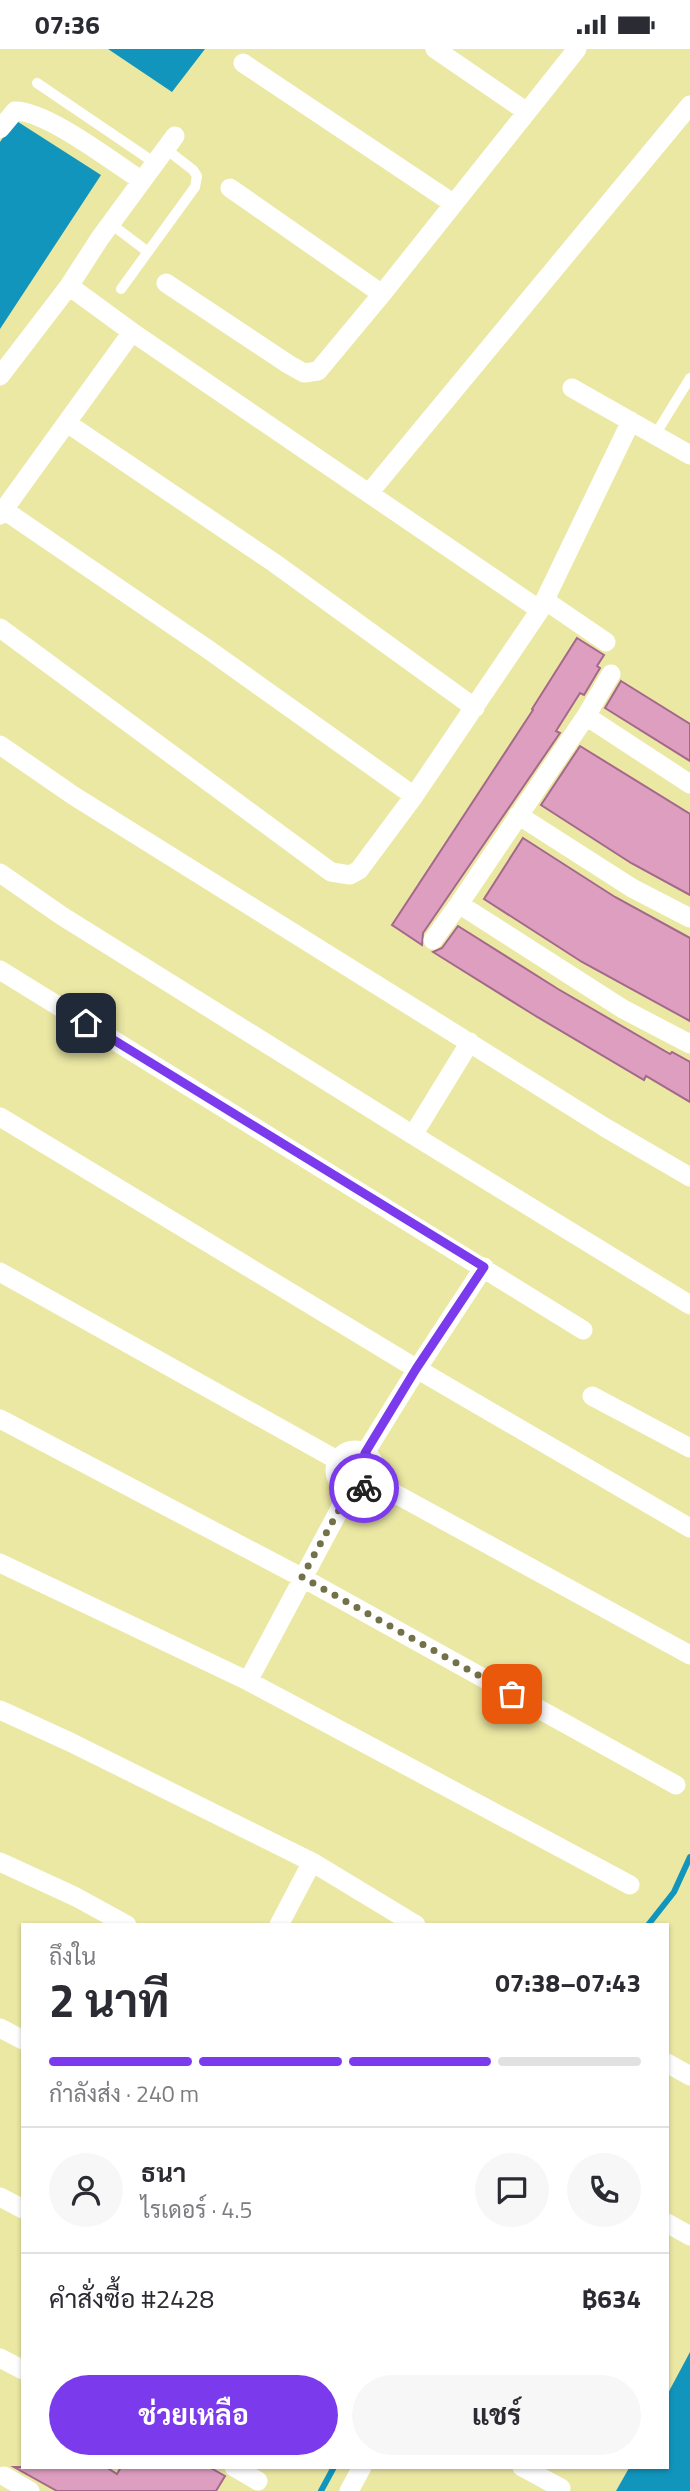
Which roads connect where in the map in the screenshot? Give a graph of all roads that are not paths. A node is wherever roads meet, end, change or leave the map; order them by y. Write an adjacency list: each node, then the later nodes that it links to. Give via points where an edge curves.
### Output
1 (435, 49): 6 (street)
2 (577, 49): 6 (street)
3 (243, 63): 11 (street)
4 (37, 83): 8 (lane)
5 (690, 105): 26 (street)
6 (527, 113): 11 (street)
7 (0, 129): 9 (street, via 15,111 47,118)
8 (165, 150): 9 (street); 13 (lane, via 197,176 195,187)
9 (142, 181): 12 (street)
10 (230, 188): 17 (street)
11 (454, 204): 17 (street)
12 (111, 224): 13 (lane); 15 (street)
13 (148, 251): 16 (lane)
14 (166, 282): 17 (street, via 304,373 318,371)
15 (69, 286): 18 (street); 19 (street)
16 (121, 289)
17 (382, 294)
18 (132, 332): 23 (street); 26 (street)
19 (0, 376)
20 (690, 377): 24 (lane)
21 (572, 388): 22 (street)
22 (631, 421): 24 (street); 28 (street)
23 (67, 423): 27 (street); 32 (street, via 273,562)
24 (655, 435): 25 (street)
25 (690, 455)
26 (369, 492): 28 (street)
27 (1, 513): 36 (street, via 209,650)
28 (543, 606): 30 (street); 32 (street)
29 (0, 628): 36 (street, via 331,872 350,875 359,870)
30 (606, 642)
31 (611, 674): 33 (street)
32 (475, 708): 36 (street)
33 (586, 716): 35 (street); 37 (street)
34 (0, 745): 43 (street, via 74,796)
35 (690, 784)
36 (414, 796)
37 (518, 815): 39 (street); 40 (street)
38 (0, 873): 46 (street)
39 (459, 904): 41 (street); 44 (street, via 623,1010)
40 (690, 918)
41 (433, 940)
42 (0, 970): 48 (street)
43 (470, 1042): 46 (street); 47 (street)
44 (690, 1044)
45 (0, 1117): 52 (street)
46 (413, 1135): 50 (street)
47 (690, 1177)
48 (484, 1267): 51 (street); 52 (street)
49 (0, 1272): 57 (street)
50 (690, 1305)
51 (583, 1330)
52 (416, 1369): 56 (street); 60 (street)
53 (592, 1396): 55 (street)
54 (0, 1419): 62 (street)
55 (690, 1448)
56 (365, 1453): 57 (street, via 355,1450); 58 (street, via 373,1461)
57 (337, 1460): 59 (street, via 339,1483)
58 (372, 1481): 59 (street, via 363,1489); 63 (street)
59 (350, 1490): 62 (street)
60 (690, 1528)
61 (0, 1563): 64 (street)
62 (302, 1577): 64 (street); 66 (street)
63 (690, 1655)
64 (248, 1681): 69 (street)
65 (0, 1710): 67 (street)
66 (676, 1785)
67 (312, 1862): 71 (street); 72 (street)
68 (0, 1863): 70 (street)
69 (630, 1885)
70 (123, 1923)
71 (280, 1923)
72 (413, 1923)
73 (0, 2028): 74 (street)
74 (21, 2039)
75 (669, 2064): 76 (street)
76 (690, 2076)
77 (0, 2197): 78 (street)
78 (21, 2208)
79 (669, 2224): 80 (street)
80 (690, 2236)
81 (0, 2358): 82 (street)
82 (21, 2369)
83 (238, 2469): 87 (street)
84 (361, 2469): 90 (street)
85 (526, 2469): 88 (street)
86 (4, 2476): 89 (street)
87 (258, 2480)
88 (561, 2489)
89 (30, 2491)
90 (349, 2491)

